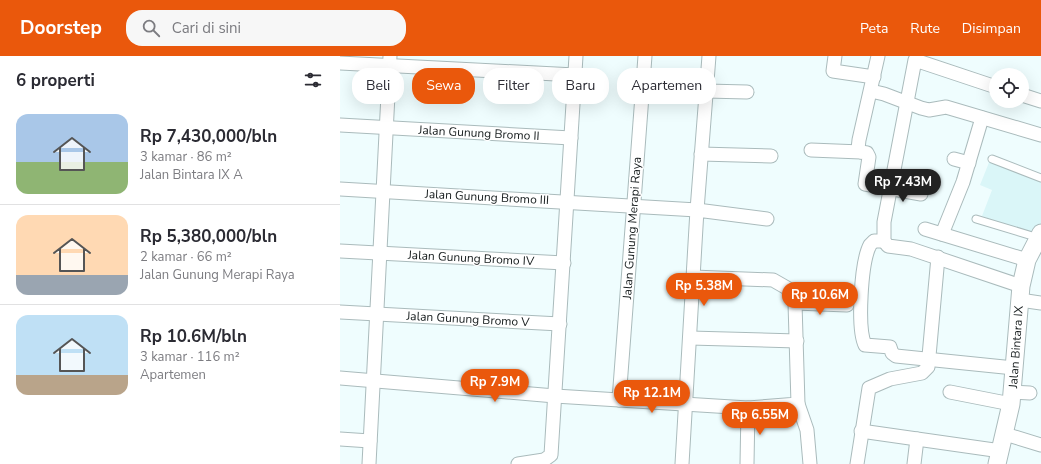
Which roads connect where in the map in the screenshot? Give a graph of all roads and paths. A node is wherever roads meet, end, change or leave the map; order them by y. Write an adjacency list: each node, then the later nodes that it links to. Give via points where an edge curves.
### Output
1 (576, 56): 9 (street)
2 (645, 56): 40 (street, Jalan Gunung Merapi Raya)
3 (709, 56): 10 (street)
4 (835, 56): 12 (street, via 833,71)
5 (878, 56): 12 (street)
6 (915, 58): 13 (street); 19 (street)
7 (389, 61): 8 (street); 11 (street); 24 (street)
8 (340, 63)
9 (575, 68)
10 (708, 68)
11 (552, 73)
12 (874, 77): 15 (street)
13 (989, 84)
14 (716, 90): 16 (street)
15 (871, 91): 19 (street); 28 (street, via 859,140 858,149)
16 (747, 92)
17 (1029, 97): 18 (street)
18 (1041, 101)
19 (906, 103): 22 (street, via 929,110 946,107); 35 (street)
20 (573, 104): 26 (street)
21 (705, 104): 29 (street)
22 (982, 118): 25 (street); 33 (street)
23 (340, 125): 24 (street, Jalan Gunung Bromo II)
24 (386, 127): 26 (street, Jalan Gunung Bromo II); 37 (street)
25 (1041, 135)
26 (571, 138): 39 (street)
27 (812, 150): 28 (street)
28 (861, 152): 35 (street, via 867,153 869,157 865,184)
29 (702, 154): 30 (street); 41 (street)
30 (771, 156)
31 (954, 158): 33 (street)
32 (992, 159): 34 (lane)
33 (969, 163): 45 (street)
34 (1041, 178)
35 (890, 188): 38 (street); 47 (street)
36 (340, 189): 37 (street, Jalan Gunung Bromo III)
37 (382, 190): 39 (street, Jalan Gunung Bromo III); 49 (street)
38 (920, 194)
39 (567, 201): 40 (street, Jalan Gunung Bromo III); 52 (street)
40 (634, 205): 41 (street, Jalan Gunung Bromo III); 71 (street, Jalan Gunung Merapi Raya)
41 (697, 210): 42 (street, Jalan Gunung Bromo III); 53 (street)
42 (767, 219)
43 (976, 219): 46 (lane)
44 (924, 229): 45 (street)
45 (942, 234): 51 (street)
46 (1040, 236): 51 (street, Jalan Bintara IX)
47 (884, 241): 50 (street, via 888,246 911,249); 63 (street, via 874,241 870,245 861,280 864,343 868,346 890,347 896,356)
48 (340, 251): 49 (street, Jalan Gunung Bromo IV)
49 (379, 253): 52 (street, Jalan Gunung Bromo IV); 59 (street)
50 (938, 257): 54 (street); 63 (street)
51 (1027, 260): 54 (street, Jalan Bintara IX)
52 (564, 262): 60 (street)
53 (693, 277): 55 (street, via 773,280 787,288); 61 (street)
54 (1020, 293): 56 (street); 64 (street, Jalan Bintara IX)
55 (794, 303): 57 (street); 62 (street)
56 (1041, 303)
57 (847, 305)
58 (340, 312): 59 (street, Jalan Gunung Bromo V)
59 (376, 314): 60 (street, Jalan Gunung Bromo V); 66 (street)
60 (560, 324): 69 (street)
61 (690, 338): 62 (street); 72 (street)
62 (797, 341): 73 (street)
63 (928, 359): 64 (street); 75 (street, via 928,367 922,373 890,379 869,388)
64 (1014, 368): 70 (street, Jalan Bintara IX)
65 (340, 378): 66 (street)
66 (373, 380): 69 (street); 79 (street)
67 (950, 392): 70 (street)
68 (1030, 393): 70 (street)
69 (556, 396): 71 (street); 83 (street, via 551,455 544,460)
70 (1012, 398): 76 (street, Jalan Bintara IX)
71 (619, 400): 72 (street)
72 (686, 403): 74 (street); 84 (street)
73 (798, 404): 74 (street); 86 (street, via 807,430)
74 (748, 408): 85 (street)
75 (861, 431): 78 (street); 87 (street)
76 (1005, 434): 80 (street); 81 (street, Jalan Bintara IX)
77 (340, 439): 79 (street)
78 (917, 439): 81 (street); 88 (street)
79 (370, 441): 82 (street)
80 (1041, 445)
81 (999, 458)
82 (370, 464)
83 (518, 464)
84 (682, 464)
85 (746, 464)
86 (810, 464)
87 (857, 464)
88 (914, 464)

